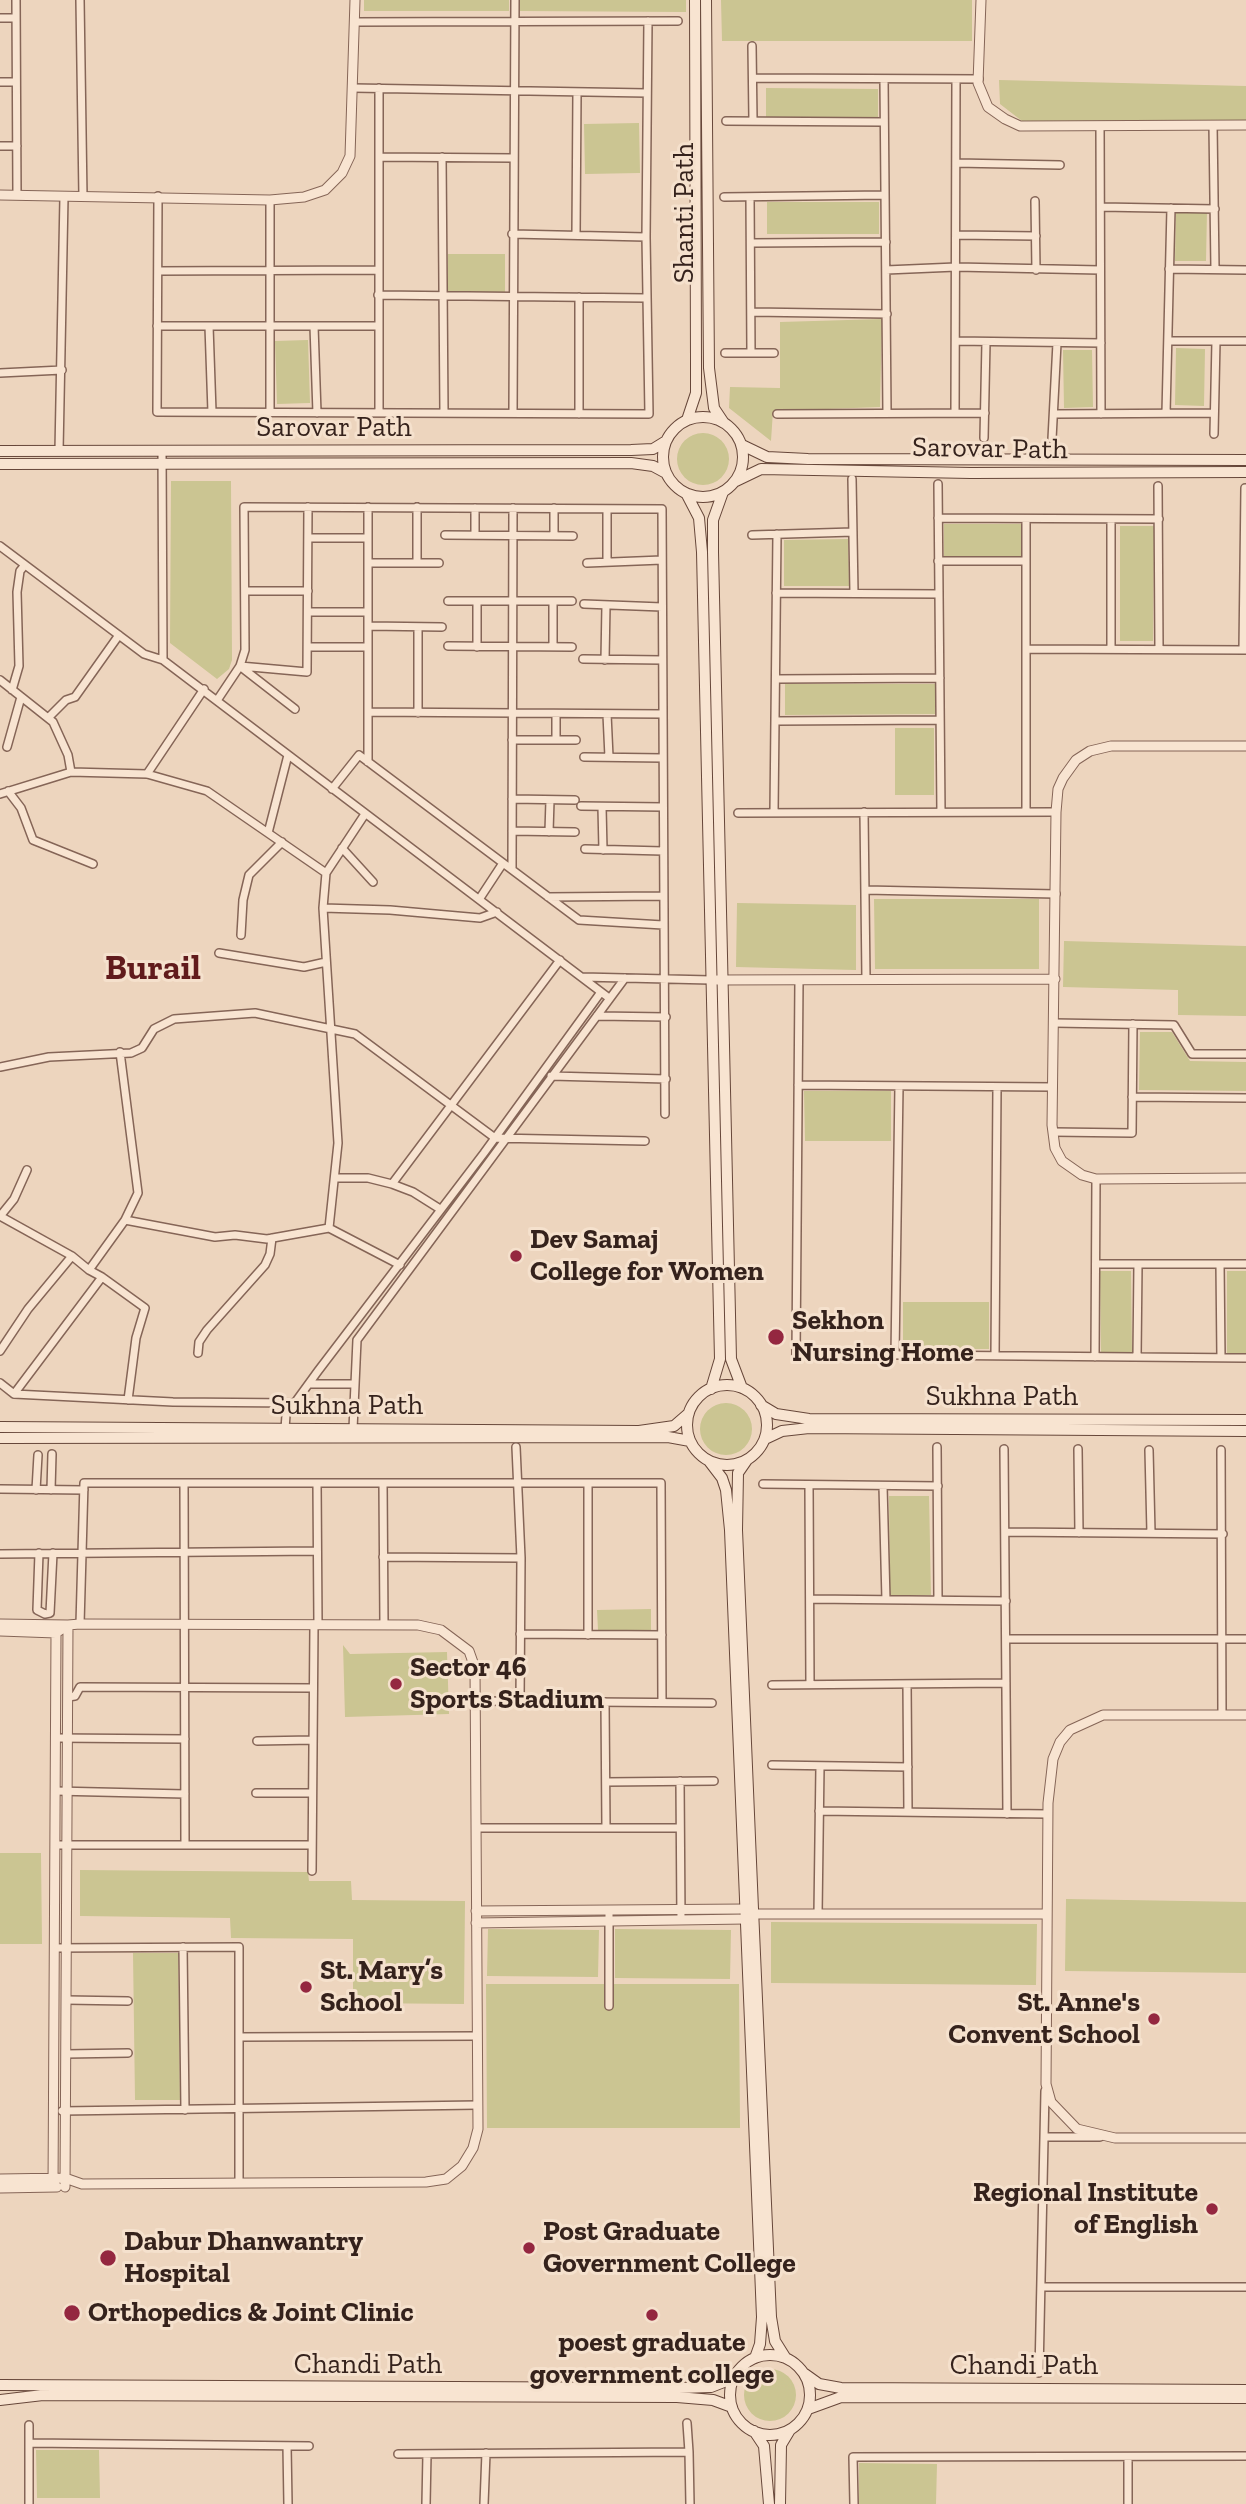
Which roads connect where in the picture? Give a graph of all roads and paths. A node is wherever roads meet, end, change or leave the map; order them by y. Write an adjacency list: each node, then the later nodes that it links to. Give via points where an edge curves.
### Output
1 (16, 0): 9 (street)
2 (80, 0): 43 (street)
3 (355, 0): 13 (street)
4 (515, 0): 10 (street)
5 (695, 0): 108 (main road, Shanti Path, via 696,393)
6 (706, 0): 109 (main road, Shanti Path, via 709,368 714,408)
7 (981, 0): 16 (street)
8 (0, 19): 9 (street)
9 (16, 19): 20 (street)
10 (514, 21): 11 (street); 13 (street); 23 (street)
11 (648, 21): 12 (street); 25 (street)
12 (678, 21)
13 (354, 22): 21 (street)
14 (752, 46): 15 (street)
15 (754, 78): 17 (street); 26 (street)
16 (979, 79): 18 (street); 31 (street, via 988,107 1020,126)
17 (884, 80): 18 (street); 28 (street)
18 (956, 80): 37 (street)
19 (0, 82): 20 (street)
20 (16, 82): 33 (street)
21 (354, 88): 22 (street); 47 (street, via 350,156 342,173 326,190)
22 (379, 88): 23 (street); 34 (street)
23 (514, 91): 24 (street); 36 (street)
24 (577, 92): 25 (street); 53 (street)
25 (647, 93): 56 (street)
26 (753, 120): 27 (street); 28 (street)
27 (726, 121)
28 (884, 122): 41 (street)
29 (1213, 125): 30 (street); 31 (street); 51 (street)
30 (1246, 125)
31 (1101, 126): 49 (street)
32 (0, 146): 33 (street)
33 (17, 146): 40 (street)
34 (379, 157): 35 (street); 61 (street)
35 (442, 158): 36 (street); 70 (street)
36 (513, 158): 52 (street)
37 (956, 163): 38 (street); 54 (street)
38 (1060, 165)
39 (0, 195): 40 (street)
40 (17, 195): 42 (street)
41 (885, 195): 46 (street); 57 (street)
42 (64, 197): 43 (street); 91 (street)
43 (83, 197): 44 (street)
44 (158, 197): 47 (street); 66 (street)
45 (724, 197): 46 (street)
46 (750, 197): 58 (street)
47 (270, 200): 67 (street)
48 (1035, 201): 55 (street)
49 (1101, 208): 50 (street); 63 (street)
50 (1171, 208): 51 (street); 60 (street)
51 (1214, 209): 64 (street)
52 (512, 234): 53 (street); 71 (street)
53 (576, 235): 56 (street)
54 (956, 235): 55 (street); 59 (street)
55 (1036, 236): 68 (street)
56 (646, 237): 73 (street)
57 (886, 242): 58 (street); 62 (street)
58 (752, 243): 74 (street)
59 (956, 267): 62 (street); 68 (street); 81 (street)
60 (1168, 269): 64 (street); 82 (street)
61 (378, 270): 67 (street); 69 (street)
62 (886, 270): 75 (street)
63 (1100, 270): 68 (street); 87 (street)
64 (1215, 270): 65 (street)
65 (1246, 270)
66 (158, 271): 67 (street); 76 (street)
67 (269, 271): 78 (street)
68 (1036, 271)
69 (378, 295): 70 (street); 80 (street)
70 (443, 296): 71 (street); 97 (street)
71 (512, 297): 72 (street); 103 (street)
72 (579, 298): 73 (street); 104 (street)
73 (646, 298): 104 (street, via 649,414)
74 (752, 312): 75 (street); 89 (street)
75 (887, 314): 98 (street)
76 (157, 326): 77 (street); 93 (street, via 157,412)
77 (209, 326): 78 (street); 93 (street)
78 (269, 326): 79 (street); 94 (street)
79 (314, 326): 80 (street); 95 (street)
80 (378, 326): 96 (street)
81 (956, 341): 85 (street); 99 (street)
82 (1168, 341): 83 (street); 101 (street)
83 (1216, 341): 84 (street); 102 (street)
84 (1246, 341)
85 (986, 342): 86 (street); 100 (street)
86 (1057, 342): 87 (street); 106 (street)
87 (1101, 343): 107 (street)
88 (724, 353): 89 (street)
89 (751, 353): 90 (street)
90 (774, 353)
91 (62, 370): 92 (street); 116 (street)
92 (0, 373)
93 (212, 412): 94 (street)
94 (270, 412): 95 (street)
95 (317, 412): 96 (street)
96 (379, 413): 97 (street)
97 (444, 413): 103 (street)
98 (887, 413): 99 (street); 105 (street)
99 (955, 413): 100 (street)
100 (985, 413): 111 (street)
101 (1166, 413): 102 (street); 107 (street)
102 (1214, 413): 110 (street)
103 (513, 414): 104 (street)
104 (579, 414)
105 (777, 414)
106 (1055, 414): 107 (street); 112 (street)
107 (1101, 414)
108 (687, 421): 109 (main road, via 708,418); 113 (main road)
109 (724, 423): 114 (main road)
110 (1214, 434)
111 (984, 439)
112 (1052, 439)
113 (666, 441): 117 (main road, Sarovar Path, via 653,449 631,450); 122 (main road)
114 (742, 446): 118 (main road, Sarovar Path, via 767,457 808,459); 124 (main road, via 742,467)
115 (0, 451): 116 (main road, Sarovar Path)
116 (59, 451): 117 (main road, Sarovar Path)
117 (162, 451): 120 (street)
118 (1246, 460)
119 (0, 464): 120 (main road, Sarovar Path)
120 (162, 464): 122 (main road, Sarovar Path, via 631,463); 193 (street)
121 (1246, 472): 124 (main road, Sarovar Path, via 761,469)
122 (666, 473): 129 (main road)
123 (852, 479): 142 (street)
124 (736, 481): 128 (main road)
125 (937, 484): 137 (street)
126 (1158, 486): 140 (street)
127 (1245, 488): 141 (street)
128 (723, 492): 129 (main road, via 710,497); 270 (main road, via 713,520)
129 (686, 493): 270 (main road, via 699,518 702,552)
130 (308, 507): 131 (street); 150 (street); 162 (street, via 244,506)
131 (368, 507): 132 (street); 151 (street)
132 (417, 508): 133 (street); 158 (street)
133 (475, 508): 134 (street); 145 (street)
134 (513, 508): 135 (street); 146 (street)
135 (554, 508): 136 (street); 148 (street)
136 (607, 509): 153 (street, via 662,509); 157 (street)
137 (938, 518): 138 (street); 154 (street)
138 (1026, 519): 139 (street); 155 (street)
139 (1111, 519): 140 (street); 189 (street)
140 (1158, 519): 190 (street)
141 (1246, 520): 191 (street)
142 (853, 532): 143 (street); 165 (street)
143 (776, 534): 147 (street); 164 (street)
144 (445, 535): 145 (street)
145 (475, 535): 146 (street)
146 (513, 535): 148 (street); 169 (street)
147 (752, 535)
148 (554, 536): 149 (street)
149 (573, 536)
150 (308, 538): 151 (street); 163 (street)
151 (368, 538): 156 (street)
152 (0, 546): 161 (street)
153 (662, 561): 157 (street); 174 (street)
154 (939, 561): 155 (street); 166 (street)
155 (1026, 561): 188 (street)
156 (368, 562): 158 (street); 176 (street)
157 (607, 562): 160 (street)
158 (417, 563): 159 (street)
159 (439, 563)
160 (587, 563)
161 (25, 565): 180 (street); 201 (street, via 17,592 19,666)
162 (245, 591): 163 (street); 196 (street, via 245,650)
163 (308, 591): 175 (street)
164 (776, 593): 165 (street); 198 (street)
165 (853, 593): 166 (street)
166 (939, 594): 197 (street)
167 (448, 601): 168 (street)
168 (477, 601): 169 (street); 183 (street)
169 (513, 601): 170 (street); 184 (street)
170 (553, 601): 171 (street); 185 (street)
171 (572, 601)
172 (584, 604): 173 (street)
173 (606, 605): 174 (street); 194 (street)
174 (662, 607): 195 (street)
175 (308, 612): 176 (street); 182 (street)
176 (368, 612): 177 (street)
177 (368, 626): 178 (street); 187 (street)
178 (418, 627): 179 (street); 206 (street)
179 (442, 627)
180 (119, 635): 193 (street, via 144,654); 211 (street, via 75,697)
181 (448, 646): 183 (street)
182 (307, 647): 187 (street); 196 (street, via 306,674)
183 (477, 647): 184 (street)
184 (513, 647): 185 (street); 207 (street)
185 (553, 647): 186 (street)
186 (572, 647)
187 (368, 648): 205 (street)
188 (1026, 649): 189 (street); 234 (street)
189 (1111, 649): 190 (street)
190 (1159, 649): 191 (street)
191 (1245, 650)
192 (583, 659): 194 (street)
193 (163, 660): 200 (street)
194 (605, 660): 195 (street)
195 (662, 660): 210 (street)
196 (240, 667): 203 (street); 204 (street)
197 (940, 678): 198 (street); 212 (street)
198 (776, 679): 213 (street)
199 (0, 680): 201 (street)
200 (204, 689): 203 (street); 225 (street)
201 (12, 690): 202 (street)
202 (21, 697): 211 (street); 218 (street)
203 (218, 699): 219 (street)
204 (295, 709)
205 (368, 712): 206 (street); 223 (street)
206 (418, 713): 207 (street)
207 (513, 713): 208 (street); 214 (street)
208 (556, 713): 209 (street); 215 (street)
209 (607, 714): 210 (street); 221 (street)
210 (663, 714): 222 (street)
211 (49, 717): 224 (street, via 64,745)
212 (940, 720): 213 (street); 233 (street)
213 (776, 721): 237 (street)
214 (512, 740): 215 (street); 228 (street)
215 (556, 740): 216 (street)
216 (576, 740)
217 (1246, 746): 235 (street, via 1111,746 1090,751 1076,760 1063,778)
218 (7, 747)
219 (288, 755): 226 (street); 242 (street)
220 (584, 757): 221 (street)
221 (609, 757): 222 (street)
222 (663, 758): 231 (street)
223 (368, 762): 226 (street, via 359,755); 248 (street)
224 (71, 772): 225 (street); 227 (street)
225 (148, 774): 242 (street, via 207,791)
226 (332, 789): 238 (street)
227 (4, 792): 249 (street, via 20,808 33,841)
228 (512, 799): 229 (street); 239 (street)
229 (550, 800): 230 (street); 240 (street)
230 (602, 807): 231 (street); 246 (street)
231 (663, 807): 247 (street)
232 (864, 812): 233 (street); 237 (street); 253 (street)
233 (941, 812): 234 (street)
234 (1026, 812): 235 (street)
235 (1056, 812): 254 (street)
236 (738, 813): 237 (street)
237 (774, 813)
238 (365, 814): 244 (street); 257 (street)
239 (512, 831): 240 (street); 250 (street)
240 (549, 832): 241 (street)
241 (575, 832)
242 (268, 833): 243 (street)
243 (282, 842): 251 (street); 261 (street, via 249,875)
244 (342, 848): 251 (street); 252 (street)
245 (585, 849): 246 (street)
246 (603, 850): 247 (street)
247 (663, 851): 255 (street)
248 (503, 863): 250 (street); 257 (street)
249 (93, 864)
250 (512, 869): 256 (street)
251 (326, 873): 258 (street)
252 (373, 882)
253 (865, 890): 254 (street); 268 (street)
254 (1056, 894): 269 (street)
255 (663, 896): 256 (street); 260 (street)
256 (547, 897): 260 (street, via 579,920)
257 (480, 898): 259 (street)
258 (323, 908): 259 (street, via 480,918); 264 (street)
259 (497, 912): 263 (street)
260 (663, 925): 267 (street)
261 (241, 935)
262 (219, 953): 264 (street, via 304,967)
263 (560, 960): 265 (street); 290 (street)
264 (326, 962): 278 (street)
265 (581, 976): 266 (street); 272 (street)
266 (625, 978): 267 (street); 273 (street)
267 (664, 978): 270 (street); 275 (street)
268 (866, 979): 269 (street); 271 (street)
269 (1055, 979): 276 (street)
270 (717, 980): 271 (street); 326 (main road, via 730,1359); 327 (main road, via 720,1359)
271 (799, 980): 284 (street)
272 (601, 992): 273 (street); 293 (street)
273 (609, 998): 274 (street)
274 (597, 1016): 275 (street); 282 (street)
275 (666, 1017): 283 (street)
276 (1054, 1023): 277 (street); 287 (street)
277 (1133, 1024): 280 (street, via 1174,1025 1192,1054); 288 (street)
278 (330, 1028): 279 (street, via 255,1013 184,1017 160,1025 142,1048); 290 (street, via 355,1034); 297 (street)
279 (120, 1052): 281 (street, via 50,1057); 304 (street, via 138,1193)
280 (1246, 1054)
281 (0, 1067)
282 (551, 1076): 283 (street); 294 (street)
283 (666, 1079): 291 (street)
284 (798, 1085): 285 (street); 317 (street, via 796,1354)
285 (899, 1086): 286 (street); 317 (street)
286 (997, 1087): 287 (street); 318 (street)
287 (1053, 1087): 292 (street)
288 (1132, 1097): 289 (street); 292 (street, via 1132,1133)
289 (1246, 1098)
290 (448, 1106): 293 (street); 300 (street)
291 (665, 1114)
292 (1053, 1132): 299 (street, via 1062,1161 1075,1172)
293 (495, 1138): 294 (street); 302 (street)
294 (504, 1140): 295 (street); 325 (street, via 356,1340)
295 (645, 1141)
296 (27, 1170): 303 (street)
297 (337, 1178): 300 (street); 305 (street)
298 (1246, 1178): 299 (street)
299 (1096, 1179): 308 (street)
300 (392, 1184): 302 (street)
301 (0, 1206): 303 (street)
302 (440, 1209): 312 (street)
303 (0, 1216): 307 (street)
304 (125, 1220): 306 (street, via 215,1237); 313 (street)
305 (329, 1228): 306 (street); 312 (street)
306 (272, 1238): 316 (street, via 265,1265 207,1330)
307 (72, 1256): 313 (street); 315 (street)
308 (1096, 1264): 309 (street); 319 (street)
309 (1138, 1264): 310 (street); 320 (street)
310 (1220, 1264): 311 (street); 321 (street)
311 (1246, 1264)
312 (400, 1265): 324 (street)
313 (89, 1270): 314 (street)
314 (102, 1277): 328 (street); 329 (street, via 145,1308)
315 (0, 1351)
316 (198, 1353)
317 (895, 1355): 318 (street)
318 (995, 1356): 319 (street)
319 (1095, 1357): 320 (street)
320 (1137, 1357): 321 (street)
321 (1221, 1358): 322 (street)
322 (1246, 1358)
323 (0, 1383): 328 (street)
324 (309, 1384): 325 (street); 330 (street)
325 (355, 1384): 336 (street)
326 (742, 1388): 327 (main road, via 726,1385); 331 (main road)
327 (711, 1389): 332 (main road, via 697,1399)
328 (14, 1394): 329 (street)
329 (128, 1400): 330 (street)
330 (295, 1403): 335 (street, via 286,1415)
331 (761, 1405): 333 (main road, Sukhna Path, via 776,1414 809,1419); 339 (main road, via 767,1426)
332 (689, 1413): 336 (main road, Sukhna Path, via 674,1426 639,1430); 340 (main road)
333 (1246, 1420)
334 (0, 1427): 335 (main road, Sukhna Path)
335 (285, 1429): 336 (main road, Sukhna Path)
336 (353, 1429)
337 (1246, 1431): 339 (main road, Sukhna Path, via 809,1428 782,1431)
338 (0, 1438): 340 (main road, Sukhna Path, via 668,1437)
339 (765, 1440): 349 (main road)
340 (690, 1441): 350 (main road)
341 (516, 1447): 351 (street)
342 (937, 1447): 359 (street)
343 (1004, 1449): 364 (street)
344 (1078, 1449): 365 (street)
345 (1149, 1450): 366 (street)
346 (1221, 1450): 367 (street)
347 (52, 1454): 362 (street)
348 (38, 1455): 361 (street)
349 (747, 1460): 350 (main road, via 728,1465); 439 (main road, via 738,1473 737,1530)
350 (709, 1461): 439 (main road, via 726,1490 730,1530)
351 (517, 1482): 354 (street); 355 (street); 375 (street)
352 (184, 1483): 353 (street); 363 (street, via 84,1483); 369 (street)
353 (317, 1483): 354 (street); 368 (street)
354 (383, 1483): 374 (street)
355 (588, 1483): 389 (street); 390 (street, via 661,1483)
356 (763, 1484): 357 (street)
357 (809, 1486): 358 (street); 376 (street)
358 (883, 1486): 359 (street); 377 (street)
359 (938, 1486): 378 (street)
360 (0, 1489): 361 (street)
361 (36, 1490): 362 (street)
362 (51, 1490): 363 (street)
363 (84, 1490): 372 (street)
364 (1007, 1532): 365 (street); 379 (street)
365 (1079, 1533): 366 (street)
366 (1151, 1533): 367 (street)
367 (1223, 1534): 392 (street)
368 (317, 1551): 369 (street); 384 (street)
369 (184, 1552): 372 (street); 383 (street)
370 (39, 1553): 371 (street); 371 (street, via 37,1610 46,1614 50,1613); 373 (street)
371 (53, 1553): 372 (street)
372 (82, 1553): 381 (street)
373 (0, 1554)
374 (383, 1557): 375 (street); 385 (street)
375 (521, 1558): 388 (street)
376 (810, 1599): 377 (street); 395 (street)
377 (886, 1600): 378 (street)
378 (938, 1600): 379 (street)
379 (1006, 1601): 391 (street)
380 (0, 1624): 382 (street)
381 (80, 1624): 382 (street); 383 (street)
382 (68, 1625): 387 (street); 400 (street)
383 (185, 1625): 384 (street); 399 (street)
384 (316, 1625): 385 (street); 398 (street)
385 (384, 1625): 401 (street, via 418,1625 455,1638 469,1651 475,1668)
386 (0, 1631): 387 (street)
387 (55, 1633): 408 (street)
388 (520, 1634): 389 (street); 402 (street)
389 (588, 1634): 390 (street)
390 (662, 1635): 404 (street)
391 (1007, 1639): 392 (street); 394 (street)
392 (1222, 1639): 393 (street); 406 (street)
393 (1246, 1639)
394 (1006, 1683): 396 (street); 426 (street)
395 (810, 1684): 396 (street); 397 (street)
396 (907, 1684): 415 (street)
397 (772, 1685)
398 (313, 1688): 399 (street); 411 (street)
399 (185, 1690): 400 (street, via 80,1687 75,1696); 410 (street)
400 (68, 1697): 409 (street)
401 (475, 1701): 402 (street); 428 (street)
402 (520, 1702): 403 (street)
403 (605, 1702): 404 (street); 418 (street)
404 (662, 1702): 405 (street)
405 (712, 1703)
406 (1222, 1715): 407 (street); 427 (street, via 1103,1715 1070,1730 1053,1759)
407 (1246, 1715)
408 (55, 1738): 409 (street); 419 (street)
409 (68, 1738): 410 (street); 420 (street)
410 (185, 1739): 423 (street)
411 (313, 1740): 412 (street); 422 (street)
412 (257, 1741)
413 (772, 1765): 414 (street)
414 (820, 1766): 415 (street); 424 (street)
415 (908, 1768): 425 (street)
416 (680, 1781): 417 (street); 418 (street); 430 (street)
417 (714, 1781)
418 (606, 1782): 429 (street)
419 (55, 1791): 420 (street); 431 (street)
420 (68, 1791): 423 (street); 432 (street)
421 (256, 1793): 422 (street)
422 (313, 1793): 434 (street)
423 (185, 1794): 433 (street)
424 (819, 1811): 425 (street); 440 (street)
425 (908, 1812): 426 (street)
426 (1007, 1814): 427 (street)
427 (1047, 1814): 441 (street)
428 (476, 1828): 429 (street); 438 (street)
429 (606, 1828): 430 (street)
430 (680, 1828): 436 (street)
431 (55, 1845): 432 (street); 446 (street)
432 (67, 1845): 433 (street); 447 (street)
433 (185, 1845): 434 (street)
434 (312, 1846): 435 (street)
435 (312, 1871)
436 (681, 1909): 437 (street); 439 (street); 442 (street)
437 (609, 1910): 438 (street); 443 (street)
438 (476, 1911): 444 (street)
439 (748, 1914): 440 (street); 442 (street); 471 (main road, via 771,2317 775,2341); 472 (main road, via 762,2317)
440 (818, 1914): 441 (street)
441 (1047, 1914): 455 (street)
442 (681, 1920): 443 (street)
443 (609, 1921): 444 (street); 450 (street)
444 (476, 1923): 451 (street)
445 (183, 1947): 447 (street); 452 (street, via 239,1947); 458 (street)
446 (54, 1948): 447 (street); 460 (street)
447 (66, 1948): 448 (street)
448 (66, 2000): 449 (street); 454 (street)
449 (128, 2001)
450 (609, 2006)
451 (477, 2036): 452 (street); 456 (street)
452 (239, 2037): 457 (street)
453 (128, 2053): 454 (street)
454 (66, 2054): 459 (street)
455 (1045, 2084): 461 (street); 462 (street, via 1051,2102 1077,2129)
456 (478, 2105): 457 (street); 467 (street, via 473,2148 463,2166 446,2179)
457 (239, 2109): 458 (street); 467 (street)
458 (185, 2110): 459 (street)
459 (66, 2111): 460 (street); 466 (street)
460 (54, 2112): 465 (street)
461 (1044, 2137): 462 (street); 469 (street)
462 (1115, 2138): 463 (street)
463 (1246, 2138)
464 (0, 2179): 465 (street)
465 (53, 2183): 466 (street); 468 (street)
466 (65, 2183): 467 (street)
467 (239, 2183)
468 (0, 2188)
469 (1041, 2287): 470 (street); 473 (street)
470 (1246, 2287)
471 (785, 2357): 472 (main road); 474 (main road)
472 (755, 2358): 475 (main road)
473 (1039, 2373)
474 (805, 2374): 477 (main road, Chandi Path, via 819,2384 841,2388); 481 (main road, via 810,2388)
475 (734, 2378): 476 (main road, Chandi Path, via 711,2387 679,2388); 480 (main road)
476 (0, 2385)
477 (1246, 2390)
478 (1246, 2398): 481 (main road, Chandi Path, via 841,2397)
479 (0, 2400): 480 (main road, Chandi Path, via 43,2395 677,2397)
480 (732, 2407): 485 (main road, via 740,2421)
481 (808, 2409): 484 (main road)
482 (687, 2423): 489 (street)
483 (29, 2425): 486 (street)
484 (790, 2429): 485 (main road, via 772,2434); 501 (main road, via 781,2445)
485 (753, 2430): 500 (main road, via 764,2446)
486 (29, 2443): 487 (street); 495 (street)
487 (287, 2446): 488 (street); 496 (street)
488 (309, 2446)
489 (689, 2452): 492 (street); 499 (street)
490 (398, 2454): 491 (street)
491 (427, 2454): 492 (street); 497 (street)
492 (486, 2454): 498 (street)
493 (1246, 2456): 494 (street)
494 (1128, 2457): 502 (street, via 853,2457); 503 (street)
495 (29, 2504)
496 (288, 2504)
497 (426, 2504)
498 (484, 2504)
499 (690, 2504)
500 (769, 2504)
501 (780, 2504)
502 (853, 2504)
503 (1128, 2504)

